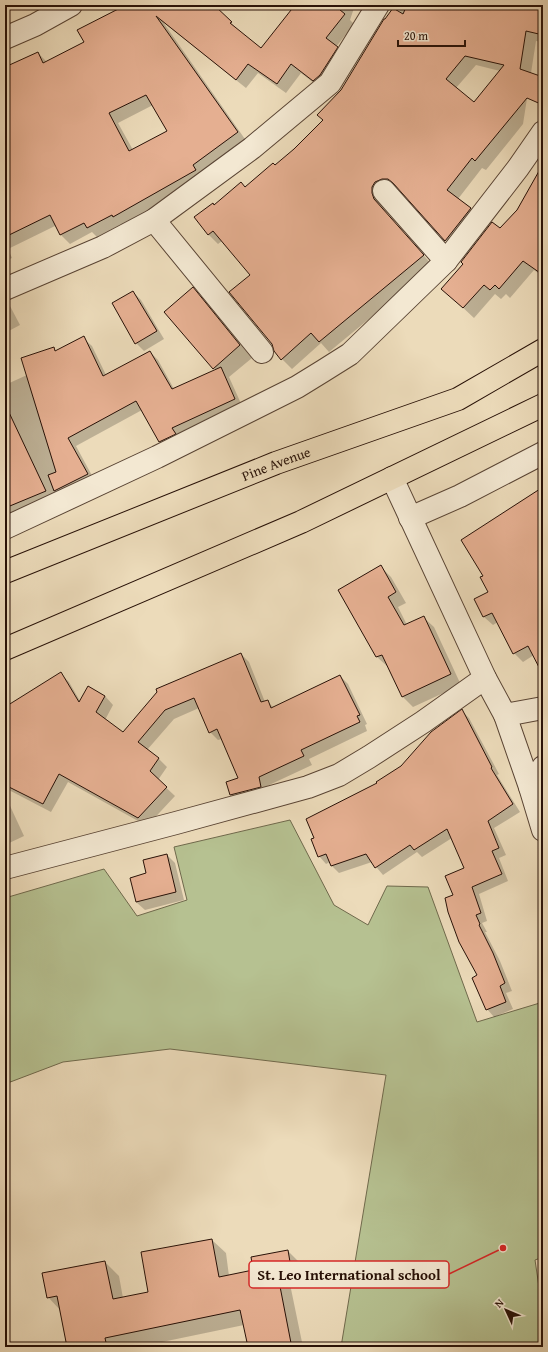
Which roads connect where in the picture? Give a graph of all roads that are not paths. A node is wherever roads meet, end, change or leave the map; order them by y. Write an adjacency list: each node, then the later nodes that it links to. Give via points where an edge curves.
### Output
1 (72, 5): 3 (street)
2 (378, 5): 6 (street, via 330,83 252,148)
3 (5, 38)
4 (543, 132): 7 (street)
5 (384, 191): 7 (street)
6 (154, 220): 8 (street, via 103,247); 10 (street)
7 (446, 261): 15 (street, via 350,354 323,371 157,457)
8 (5, 289)
9 (543, 350): 16 (main road, Pine Avenue, via 458,399 276,463)
10 (262, 352)
11 (543, 405): 13 (main road)
12 (543, 454): 14 (street)
13 (392, 478): 14 (street); 17 (main road, via 301,522)
14 (410, 518): 18 (street)
15 (5, 528)
16 (5, 572)
17 (5, 649)
18 (485, 678): 20 (street); 24 (street, via 423,722 339,775 308,787)
19 (543, 708): 20 (street)
20 (505, 715): 22 (street)
21 (543, 766): 22 (street)
22 (530, 787): 23 (street)
23 (543, 830)
24 (5, 868)

